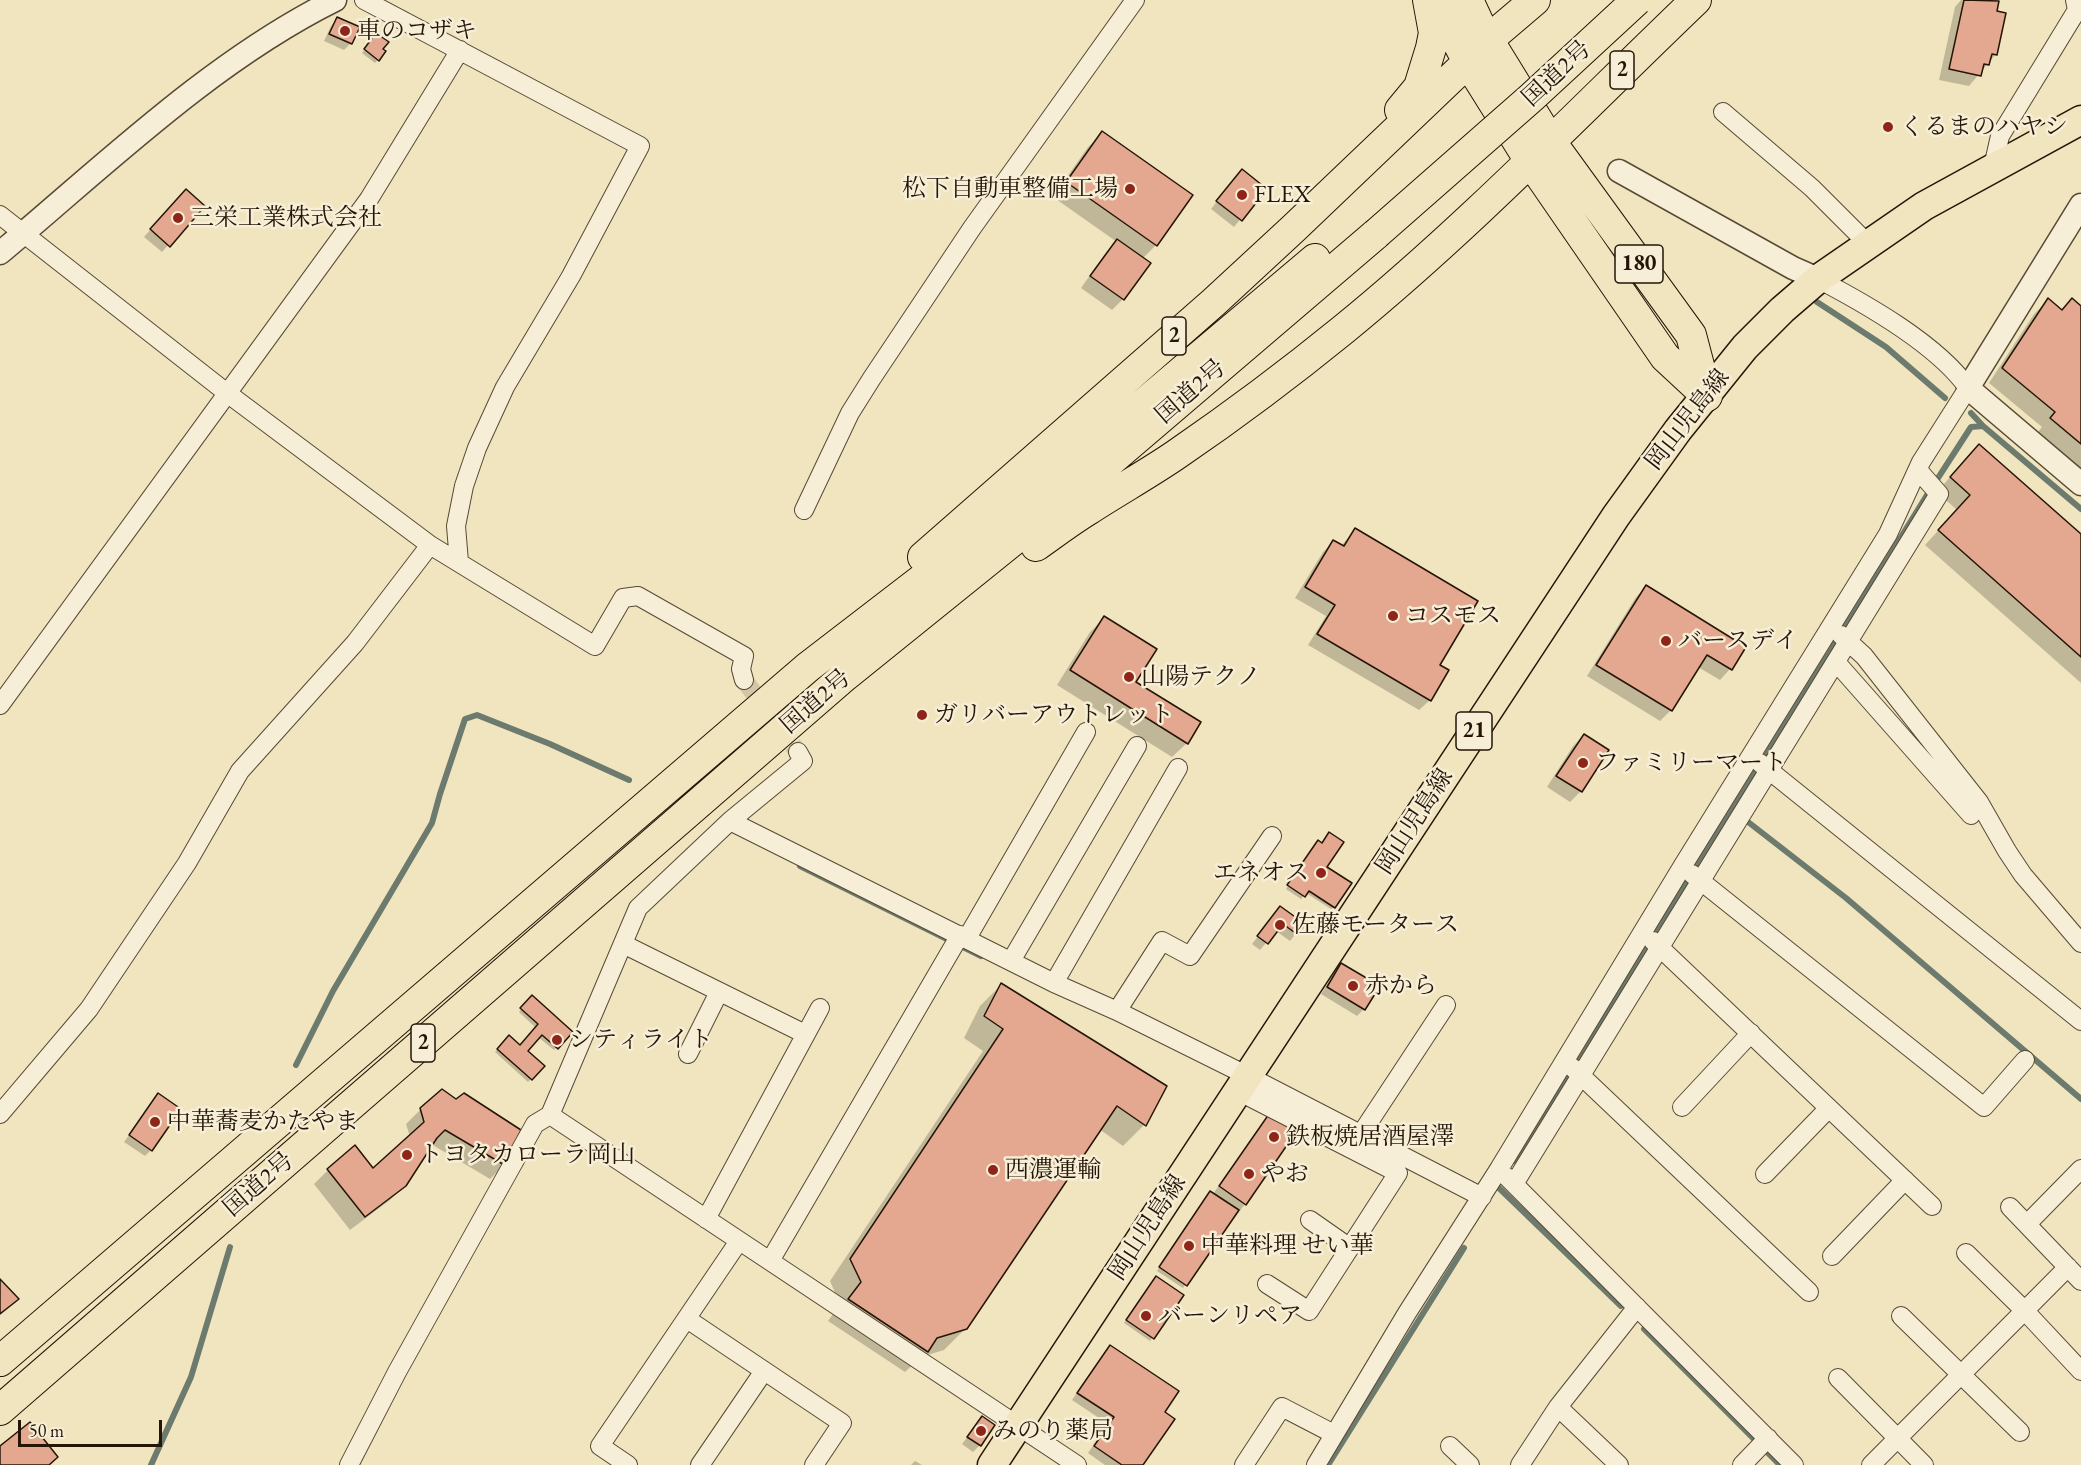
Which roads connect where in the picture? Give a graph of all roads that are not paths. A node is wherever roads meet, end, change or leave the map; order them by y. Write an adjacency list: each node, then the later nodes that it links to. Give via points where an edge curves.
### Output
1 (335, 0): 24 (street, via 280,29 205,82)
2 (364, 0): 13 (street)
3 (1135, 0): 33 (street, via 972,228 872,378 850,413)
4 (1428, 0): 23 (highway, via 1434,33 1419,87 1310,202)
5 (1440, 0): 14 (highway, 180)
6 (1468, 0): 12 (highway, 180)
7 (1535, 0): 12 (highway, 2)
8 (1609, 0): 22 (highway, 国道2号 / 2)
9 (1637, 0): 22 (highway, 国道2号 / 2, bridge, via 1532,97)
10 (1696, 0): 17 (highway, 2)
11 (2075, 0): 18 (street, via 2077,10 2000,136)
12 (1488, 40): 14 (highway, 2); 17 (highway, 180)
13 (460, 50): 29 (street, via 369,198); 35 (street, via 640,146 506,387 477,448 456,526)
14 (1468, 62): 17 (highway, 180); 23 (highway, 2)
15 (1723, 112): 25 (street, via 1812,188)
16 (2081, 120): 18 (main road, 岡山児島線 / 21)
17 (1540, 152): 30 (highway, 180, via 1691,335); 39 (highway, 2, via 1346,328 1268,389 1175,456 1086,511)
18 (1993, 167): 25 (main road, 岡山児島線 / 21)
19 (1619, 171): 27 (street)
20 (2081, 205): 28 (street)
21 (0, 215): 24 (street)
22 (1369, 226): 38 (highway, 国道2号 / 2, via 1072,464); 39 (highway, 国道2号 / 2, via 1088,480)
23 (1294, 228): 38 (highway, 2, via 946,535)
24 (22, 234): 26 (street); 29 (street)
25 (1868, 244): 27 (main road, 岡山児島線 / 21)
26 (0, 253)
27 (1818, 279): 28 (street, via 1904,330 1957,373); 30 (main road, 岡山児島線 / 21, via 1745,347)
28 (1968, 388): 31 (street, via 1921,462); 32 (street)
29 (227, 393): 34 (street); 41 (street)
30 (1707, 396): 67 (main road, 岡山児島線 / 21, via 1616,516)
31 (1927, 481): 36 (street, via 1887,534); 36 (street, via 1939,494)
32 (2081, 484)
33 (804, 510)
34 (430, 545): 35 (street); 70 (street, via 355,643 240,771 187,864 89,1009)
35 (459, 562): 40 (street, via 595,646 622,598 638,596 744,656)
36 (1839, 634): 37 (street); 45 (street); 53 (street, via 1864,656 1979,802 2023,875)
37 (1836, 662): 45 (street); 47 (street)
38 (808, 667): 98 (highway, 国道2号 / 2)
39 (845, 676): 104 (highway, 国道2号 / 2)
40 (744, 680)
41 (0, 705)
42 (1086, 732): 52 (street)
43 (1137, 746): 55 (street)
44 (798, 752): 48 (street, via 803,761)
45 (1760, 763): 50 (street); 50 (street, via 1741,816); 61 (street)
46 (1178, 768): 56 (street)
47 (1971, 815)
48 (730, 821): 52 (street); 54 (street, via 638,908)
49 (1272, 836): 60 (street, via 1190,956 1162,942)
50 (1692, 875): 51 (street); 65 (street, via 1984,1107)
51 (1652, 939): 62 (street); 66 (street)
52 (959, 940): 55 (street); 89 (street)
53 (2081, 943)
54 (623, 944): 57 (street); 71 (street)
55 (1011, 961): 56 (street)
56 (1054, 983): 60 (street)
57 (719, 992): 63 (street); 64 (street)
58 (1446, 1005): 72 (street)
59 (820, 1008): 63 (street)
60 (1117, 1011): 67 (street)
61 (2081, 1021)
62 (1751, 1033): 68 (street); 69 (street)
63 (805, 1034): 82 (street)
64 (688, 1053)
65 (2025, 1060)
66 (1573, 1067): 74 (street); 78 (street); 93 (street)
67 (1243, 1083): 72 (street); 73 (street); 105 (main road, 岡山児島線 / 21)
68 (1682, 1107)
69 (1829, 1108): 76 (street); 77 (street)
70 (0, 1114)
71 (550, 1115): 82 (street); 112 (street, via 535,1124)
72 (1360, 1134): 73 (street)
73 (1381, 1154): 79 (street); 86 (street, via 1398,1173)
74 (1499, 1169): 78 (street); 79 (street)
75 (2081, 1169): 84 (street)
76 (1765, 1174)
77 (1905, 1180): 80 (street); 88 (street)
78 (1514, 1184): 94 (street)
79 (1482, 1197): 107 (street)
80 (1932, 1206)
81 (2010, 1207): 84 (street)
82 (706, 1219): 85 (street)
83 (1310, 1220): 86 (street)
84 (2027, 1224): 90 (street)
85 (740, 1240): 89 (street); 97 (street)
86 (1350, 1248): 92 (street, via 1309,1311)
87 (1966, 1253): 95 (street)
88 (1832, 1256)
89 (770, 1261): 105 (street)
90 (2067, 1268): 91 (street); 95 (street)
91 (2081, 1281)
92 (1267, 1284)
93 (1809, 1292)
94 (1637, 1307): 103 (street); 109 (street)
95 (2025, 1310): 100 (street); 101 (street)
96 (1901, 1316): 101 (street)
97 (687, 1319): 99 (street); 113 (street, via 600,1446)
98 (0, 1361)
99 (764, 1371): 114 (street); 115 (street, via 842,1423)
100 (2081, 1371)
101 (1961, 1374): 106 (street); 108 (street)
102 (1838, 1377): 108 (street)
103 (1558, 1407): 120 (street); 121 (street)
104 (0, 1410)
105 (1017, 1426): 116 (main road, 岡山児島線 / 21); 117 (street)
106 (2020, 1432)
107 (1334, 1434): 111 (street); 118 (street, via 1282,1407)
108 (1898, 1438): 124 (street); 125 (street)
109 (1763, 1443): 122 (street); 123 (street)
110 (1450, 1446): 119 (street)
111 (1320, 1464)
112 (349, 1465)
113 (628, 1465)
114 (700, 1465)
115 (814, 1465)
116 (992, 1465)
117 (1077, 1465)
118 (1244, 1465)
119 (1470, 1465)
120 (1520, 1465)
121 (1619, 1465)
122 (1742, 1465)
123 (1794, 1465)
124 (1871, 1465)
125 (1924, 1465)

